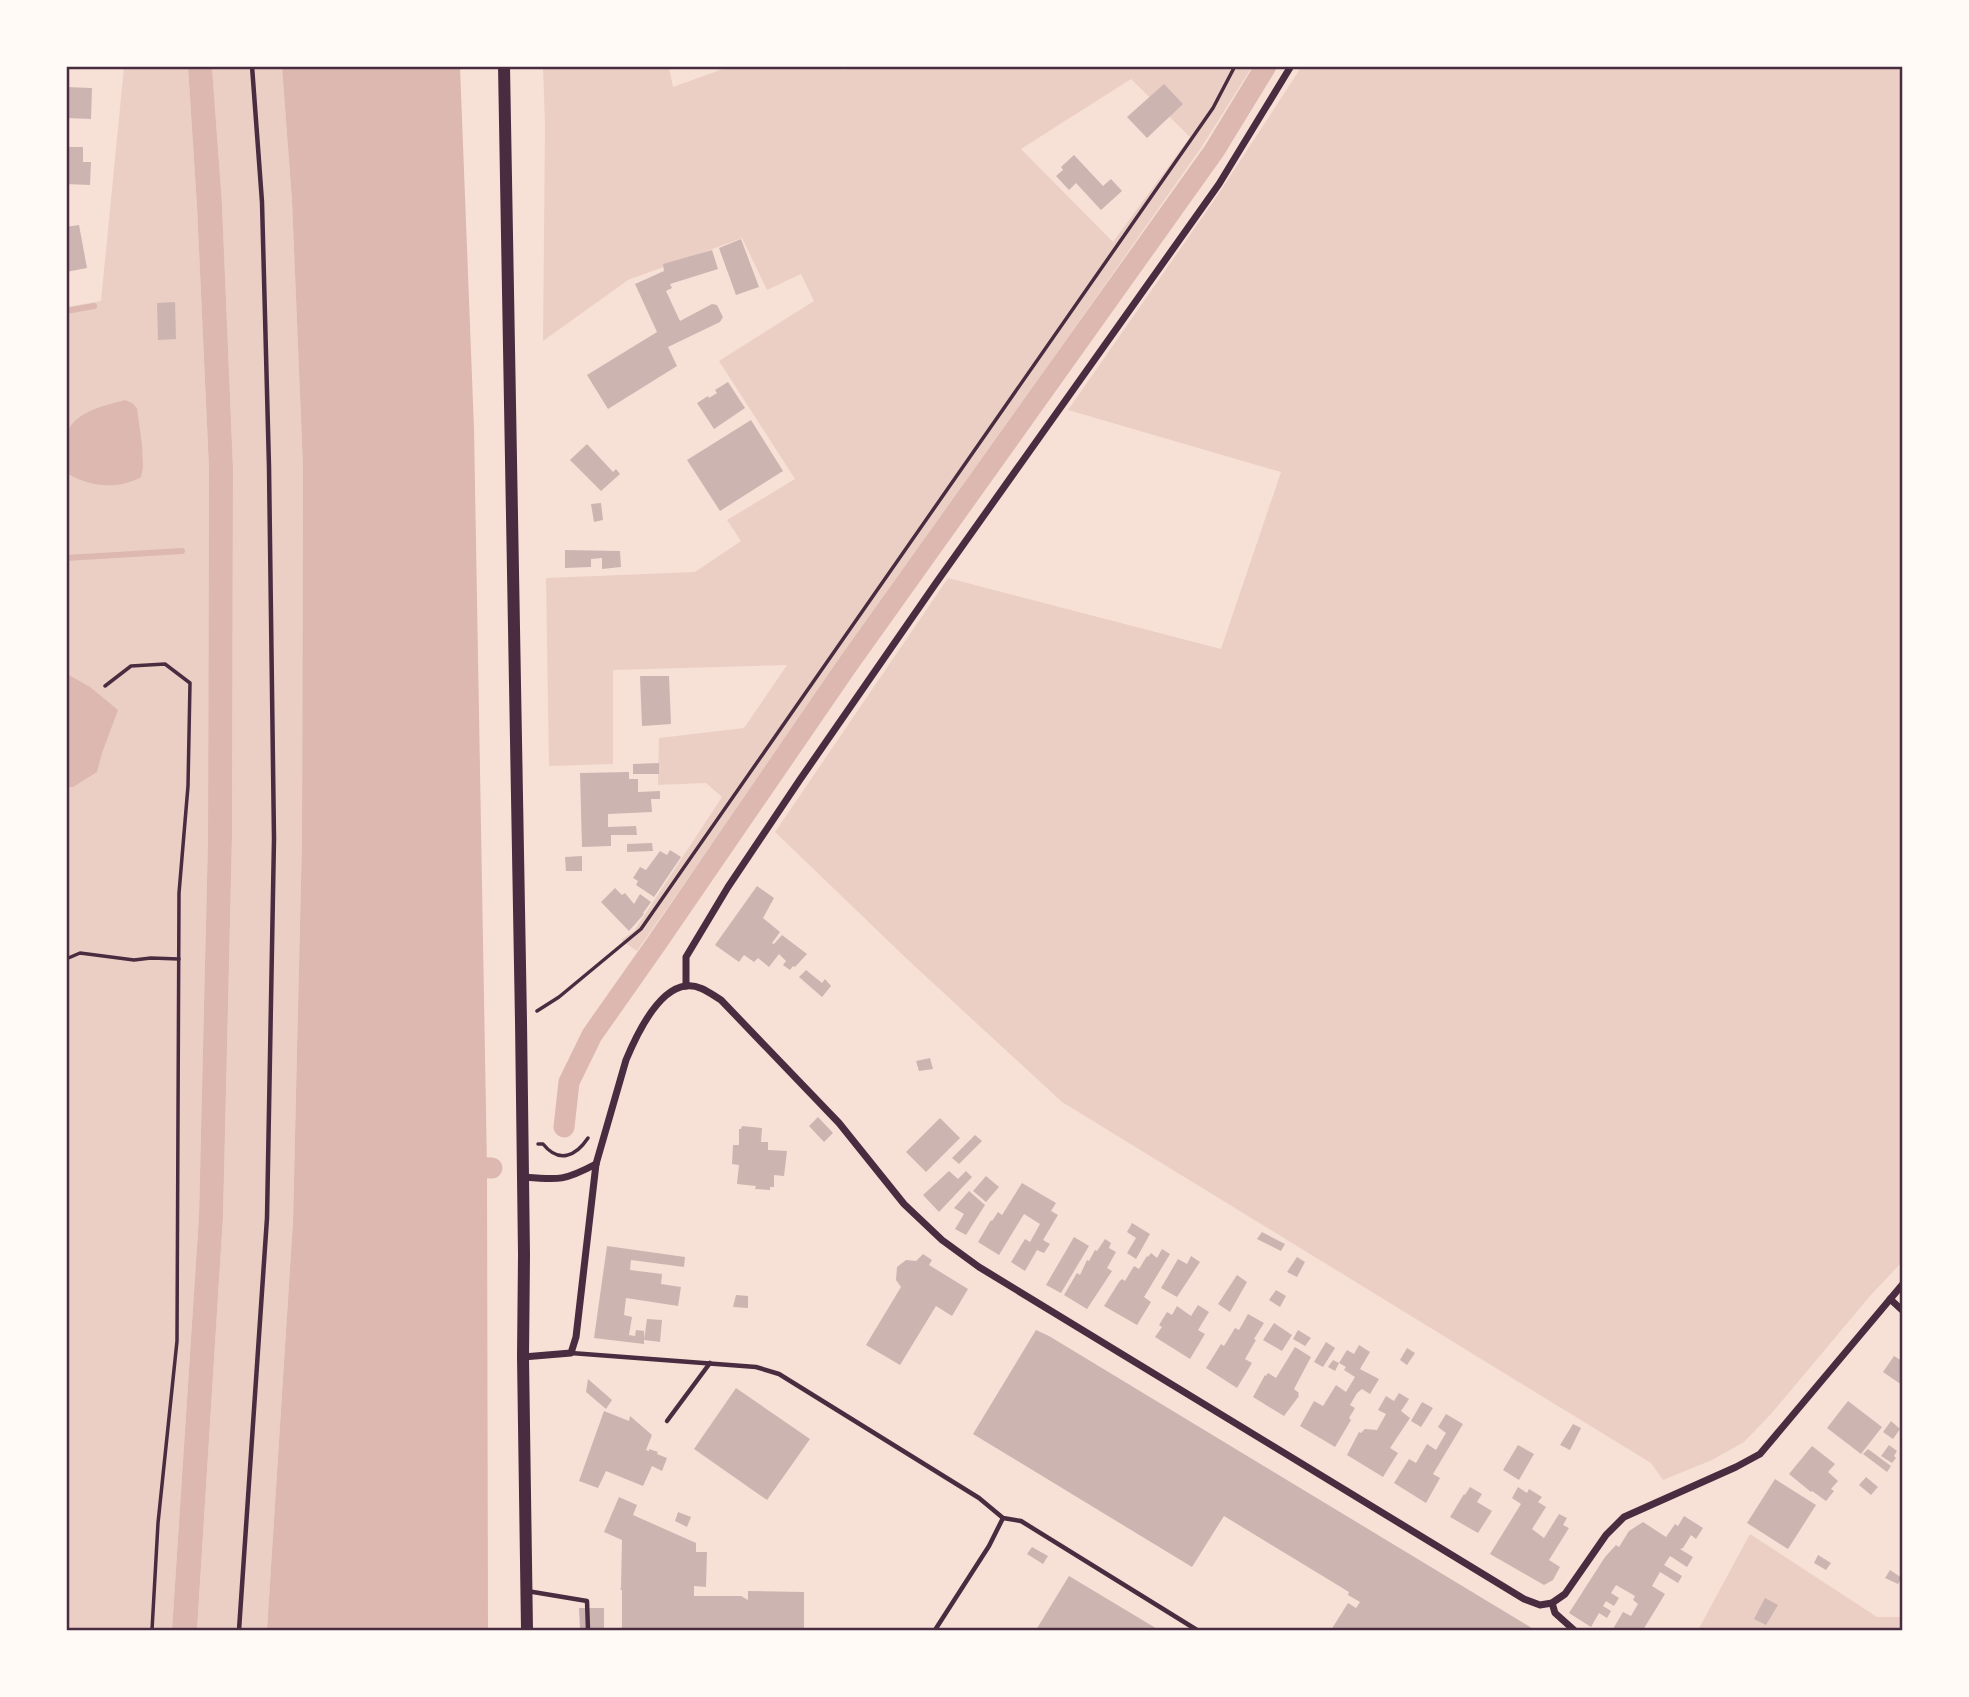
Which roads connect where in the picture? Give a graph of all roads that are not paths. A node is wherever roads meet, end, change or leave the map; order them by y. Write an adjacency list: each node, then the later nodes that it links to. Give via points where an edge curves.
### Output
1 (252, 66): 17 (lane, via 262,216 274,839 267,1218)
2 (504, 66): 6 (main road)
3 (1291, 66): 4 (street, via 1219,184 928,594 728,887 686,957)
4 (686, 986): 5 (street, via 663,998 632,1046); 16 (street, via 706,990 721,1000 839,1123 904,1203 979,1267 1524,1599 1540,1605)
5 (596, 1164): 6 (street, via 562,1180); 10 (street)
6 (523, 1177): 11 (main road)
7 (1902, 1285): 8 (street)
8 (1889, 1299): 9 (street); 16 (street, via 1760,1454 1624,1517 1565,1594)
9 (1902, 1310)
10 (571, 1353): 11 (street); 12 (lane)
11 (523, 1357): 15 (main road)
12 (710, 1363): 13 (lane); 14 (lane, via 779,1374 979,1498)
13 (667, 1421)
14 (1003, 1518): 20 (lane); 21 (lane, via 1020,1521)
15 (526, 1590): 18 (main road); 19 (lane, via 587,1601)
16 (1552, 1603): 22 (street, via 1555,1613)
17 (239, 1630)
18 (527, 1630)
19 (588, 1630)
20 (935, 1630)
21 (1197, 1630)
22 (1574, 1630)

